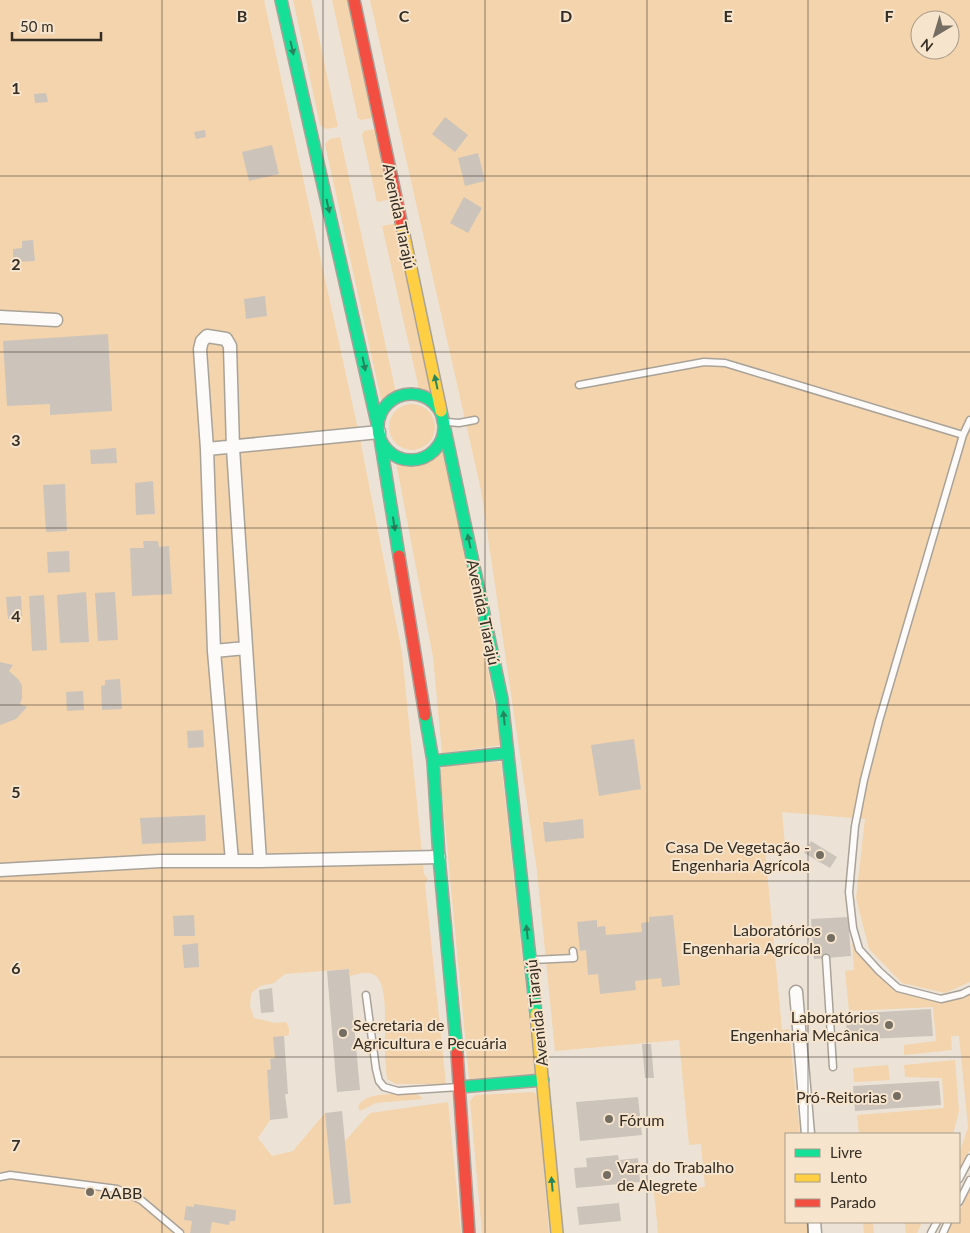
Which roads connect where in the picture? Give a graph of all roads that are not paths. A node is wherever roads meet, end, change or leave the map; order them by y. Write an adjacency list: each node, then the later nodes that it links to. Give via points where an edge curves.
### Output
1 (281, 0): 9 (main road, one-way to 9)
2 (354, 0): 8 (main road, Avenida Tiarajú, one-way to 2)
3 (0, 317): 4 (street)
4 (56, 320)
5 (579, 385): 10 (lane, via 704,362 725,363)
6 (475, 420): 8 (lane)
7 (970, 420): 10 (lane)
8 (444, 422): 9 (main road, via 441,442 427,456 417,459 396,456 382,442); 9 (main road, via 432,400 408,393 389,402 382,411); 15 (main road, Avenida Tiarajú, one-way to 8, via 502,698)
9 (378, 432): 11 (street); 16 (main road, one-way to 16)
10 (963, 435): 24 (lane, via 864,780 855,826 849,892 852,928 859,949 898,988 941,999)
11 (233, 448): 12 (street); 12 (street, via 230,346 226,339 207,336 200,349); 13 (street)
12 (207, 450): 14 (street)
13 (246, 648): 14 (street); 19 (street)
14 (214, 651): 18 (street)
15 (508, 753): 16 (main road); 23 (main road, Avenida Tiarajú, one-way to 15)
16 (433, 761): 17 (main road)
17 (439, 857): 19 (street); 29 (main road)
18 (232, 861): 19 (street); 20 (street, via 160,861)
19 (260, 861)
20 (0, 870)
21 (573, 951): 23 (lane, via 574,958)
22 (826, 958): 27 (lane)
23 (530, 960): 28 (main road, Avenida Tiarajú)
24 (970, 990)
25 (796, 992): 30 (street)
26 (366, 995): 29 (lane, via 376,1069 384,1087 398,1091)
27 (833, 1067)
28 (543, 1080): 29 (main road); 38 (main road, Avenida Tiarajú, one-way to 28)
29 (460, 1087): 37 (main road)
30 (808, 1133)
31 (970, 1158): 33 (lane)
32 (0, 1177): 36 (lane, via 10,1175 117,1190 141,1200)
33 (960, 1177)
34 (970, 1180): 35 (lane)
35 (960, 1200)
36 (180, 1233)
37 (469, 1233)
38 (557, 1233)

